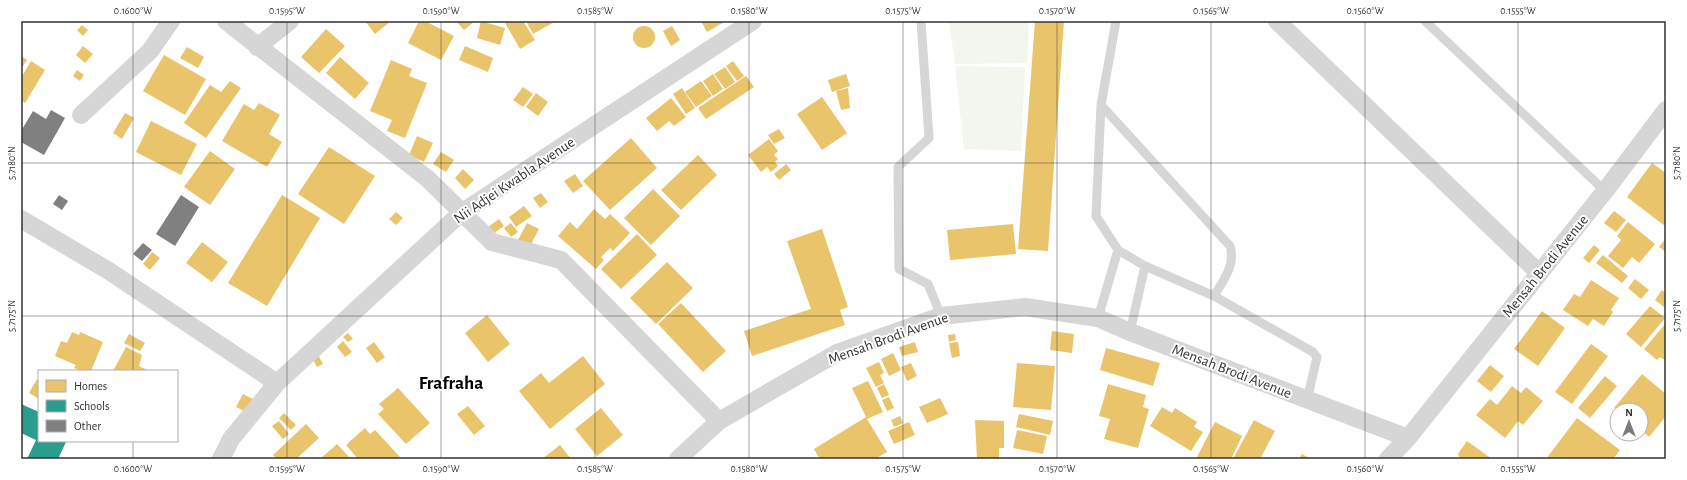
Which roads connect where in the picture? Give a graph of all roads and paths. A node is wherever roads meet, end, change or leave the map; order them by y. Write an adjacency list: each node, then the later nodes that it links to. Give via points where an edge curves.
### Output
1 (171, 21): 12 (street, via 150,52)
2 (226, 21): 9 (street)
3 (290, 21): 9 (street)
4 (921, 21): 20 (lane, via 929,138 898,167 899,269 928,284)
5 (1116, 21): 10 (lane)
6 (1277, 21): 18 (street)
7 (1425, 21): 13 (lane)
8 (745, 23): 14 (street, Nii Adjei Kwabla Avenue)
9 (257, 47): 14 (street, via 428,179)
10 (1101, 105): 16 (lane, via 1096,216); 19 (lane, via 1230,246 1232,262)
11 (1666, 110): 13 (street, Mensah Brodi Avenue)
12 (81, 115)
13 (1605, 191): 18 (street, Mensah Brodi Avenue)
14 (461, 213): 23 (street, Nii Adjei Kwabla Avenue); 25 (street, via 492,242 561,260)
15 (21, 219): 23 (street, via 109,271)
16 (1118, 250): 17 (lane); 21 (lane)
17 (1145, 266): 19 (lane); 22 (lane)
18 (1539, 273): 26 (street, Mensah Brodi Avenue)
19 (1214, 296): 24 (lane, via 1313,352 1316,364)
20 (941, 316): 21 (street, Mensah Brodi Avenue, via 1025,307); 25 (street, Mensah Brodi Avenue, via 837,353)
21 (1098, 318): 22 (street, Mensah Brodi Avenue)
22 (1130, 332): 24 (street, Mensah Brodi Avenue)
23 (277, 383): 27 (street, Nii Adjei Kwabla Avenue, via 231,439)
24 (1307, 400): 26 (street, Mensah Brodi Avenue)
25 (719, 421): 28 (street, Mensah Brodi Avenue)
26 (1408, 438): 29 (street)
27 (221, 459)
28 (678, 459)
29 (1388, 459)

